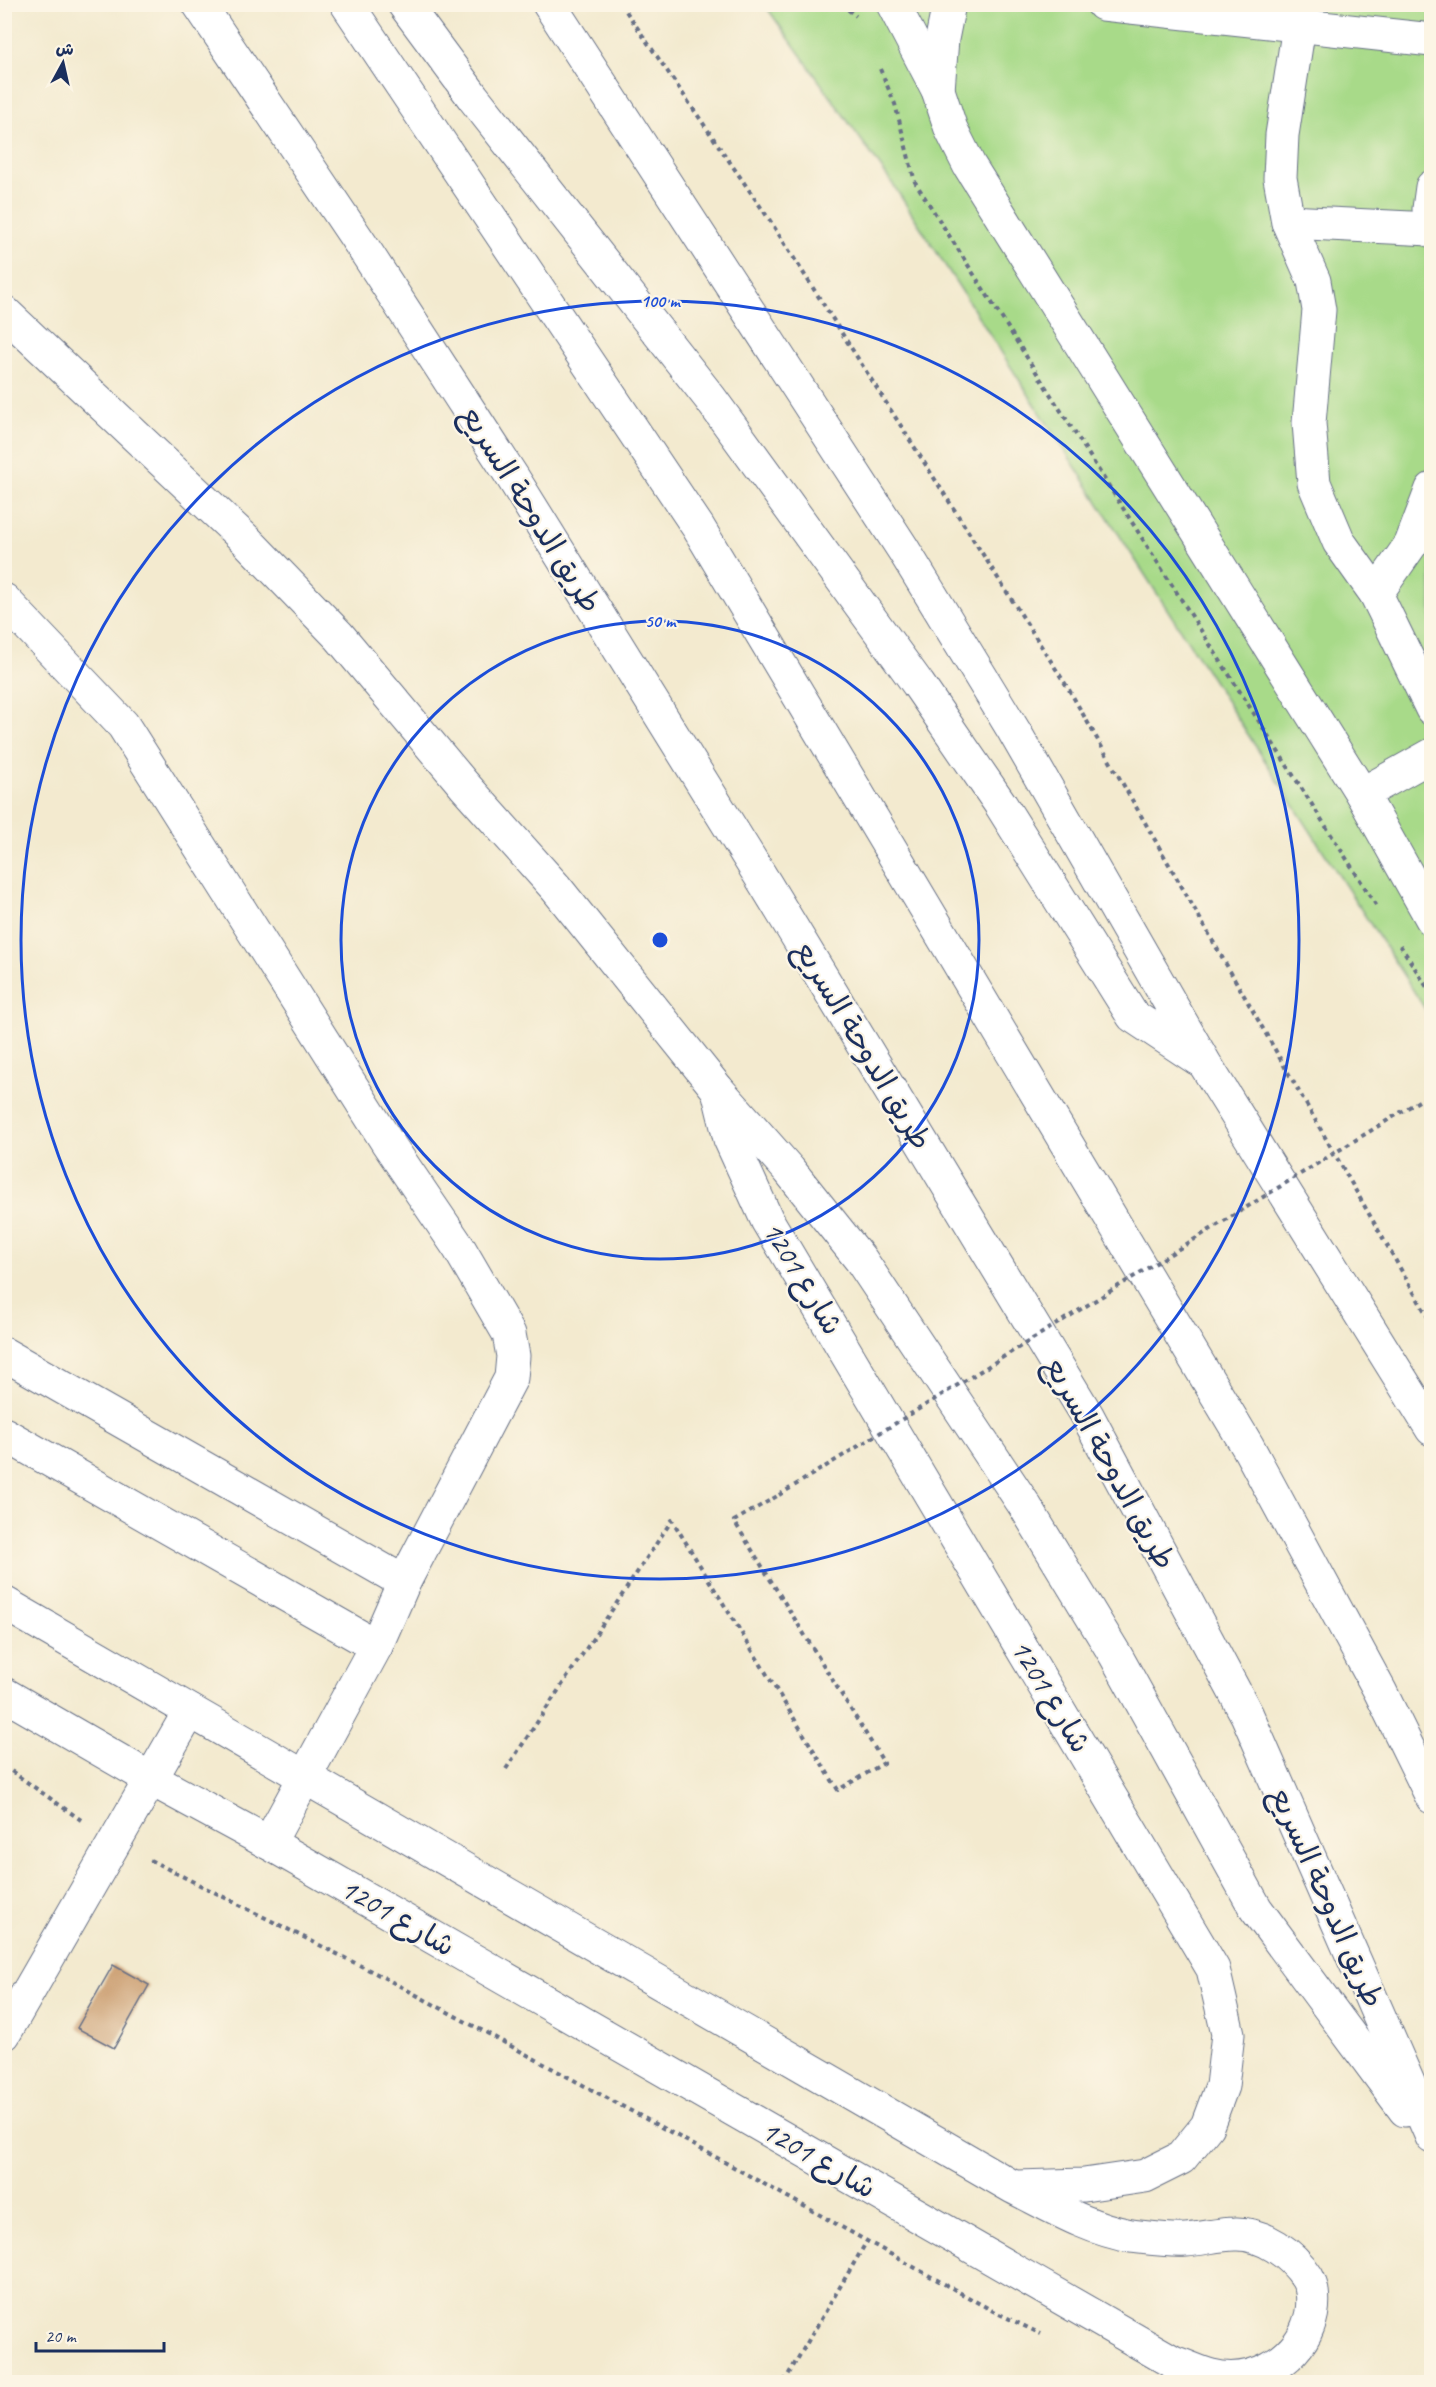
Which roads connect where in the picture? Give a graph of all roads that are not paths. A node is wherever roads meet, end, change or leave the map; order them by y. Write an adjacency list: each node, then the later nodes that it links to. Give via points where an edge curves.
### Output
1 (199, 4): 37 (main road, طريق الدوحة السريع, via 513,478 766,885 1087,1415 1247,1715)
2 (347, 4): 34 (main road, via 698,527 1248,1447 1380,1691)
3 (404, 4): 22 (main road, via 710,398 918,684 1001,805 1133,1017)
4 (549, 4): 22 (main road, via 903,549 1014,731)
5 (893, 4): 10 (main road)
6 (949, 4): 10 (main road)
7 (1102, 4): 8 (main road)
8 (1299, 26): 9 (main road); 12 (main road, via 1282,135 1280,178)
9 (1431, 40)
10 (938, 90): 20 (main road, via 969,165)
11 (1431, 187): 13 (main road)
12 (1288, 222): 13 (main road); 16 (main road, via 1314,281 1319,310 1309,423 1314,483 1339,542)
13 (1431, 230)
14 (4, 312): 23 (main road, via 247,540 339,636 556,888)
15 (1431, 489): 16 (main road, via 1411,544)
16 (1376, 594): 18 (main road)
17 (4, 600): 27 (main road, via 123,724 387,1142 459,1248 509,1334 511,1378)
18 (1431, 709)
19 (1431, 755): 20 (main road)
20 (1362, 794): 21 (main road)
21 (1431, 918)
22 (1205, 1064): 25 (main road)
23 (718, 1090): 38 (main road, via 861,1260 948,1388 1116,1656 1256,1909); 39 (main road, شارع 1201, via 730,1138 767,1220 1213,1969 1228,2034 1222,2086 1207,2126 1181,2158 1145,2175 1084,2185)
24 (4, 1354): 27 (main road)
25 (1431, 1429)
26 (4, 1434): 29 (main road)
27 (404, 1582): 29 (main road)
28 (4, 1603): 31 (main road, شارع 1201)
29 (376, 1646): 32 (main road)
30 (4, 1694): 33 (main road, شارع 1201)
31 (190, 1711): 32 (main road, شارع 1201); 33 (main road)
32 (305, 1778): 35 (main road); 39 (main road, شارع 1201)
33 (151, 1779): 35 (main road, شارع 1201); 36 (main road)
34 (1431, 1797)
35 (269, 1843): 39 (main road, شارع 1201, via 1173,2362 1213,2377 1258,2374 1291,2355 1304,2337 1313,2297 1309,2280 1279,2248 1261,2238 1237,2234 1183,2240 1129,2235 1081,2222)
36 (4, 2034)
37 (1431, 2137)
38 (1431, 2145)
39 (1013, 2187)

